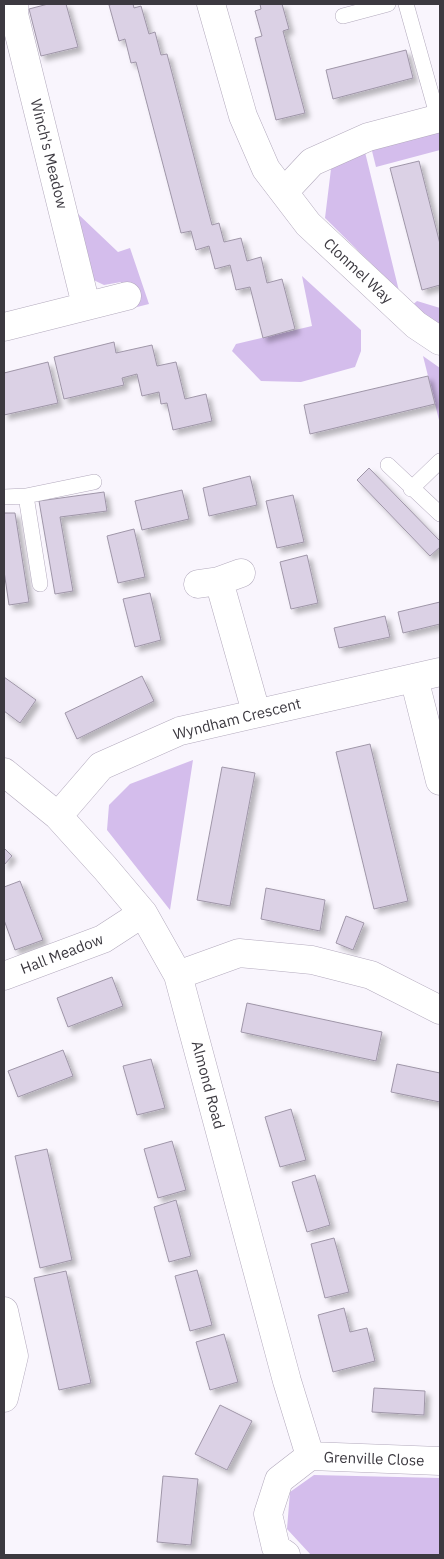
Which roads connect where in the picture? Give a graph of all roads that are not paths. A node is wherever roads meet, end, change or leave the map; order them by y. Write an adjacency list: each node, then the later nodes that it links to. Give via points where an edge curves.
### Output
1 (14, 4): 9 (street, Winch's Meadow)
2 (212, 4): 7 (street, Clonmel Way, via 243,116 266,169)
3 (388, 4): 5 (lane)
4 (406, 4): 6 (lane)
5 (343, 16)
6 (439, 118): 7 (street, via 368,137 312,162)
7 (284, 192): 11 (street, Clonmel Way, via 308,224 416,325)
8 (127, 296): 9 (street)
9 (86, 305): 10 (street)
10 (4, 327)
11 (440, 341)
12 (440, 461): 15 (lane)
13 (388, 465): 15 (lane)
14 (94, 482): 16 (lane)
15 (411, 489): 18 (lane)
16 (26, 496): 17 (lane); 20 (lane)
17 (4, 497)
18 (440, 514)
19 (219, 579): 23 (street)
20 (40, 584)
21 (440, 672): 22 (street, Wyndham Crescent)
22 (414, 678): 23 (street, Wyndham Crescent); 25 (street)
23 (256, 712): 26 (street, Wyndham Crescent, via 180,731 101,766)
24 (4, 772): 26 (street, Almond Road)
25 (440, 781)
26 (58, 816): 27 (street, Almond Road)
27 (143, 913): 28 (street, Almond Road); 29 (street, Hall Meadow, via 103,939)
28 (178, 975): 30 (street, via 239,954 312,960 371,975); 33 (street, Almond Road, via 286,1381)
29 (4, 976)
30 (440, 1010)
31 (4, 1311): 32 (street, via 14,1356)
32 (4, 1398)
33 (310, 1456): 34 (street, Grenville Close); 35 (street, Grenville Close, via 279,1480 268,1514 276,1548)
34 (440, 1461)
35 (286, 1555)

